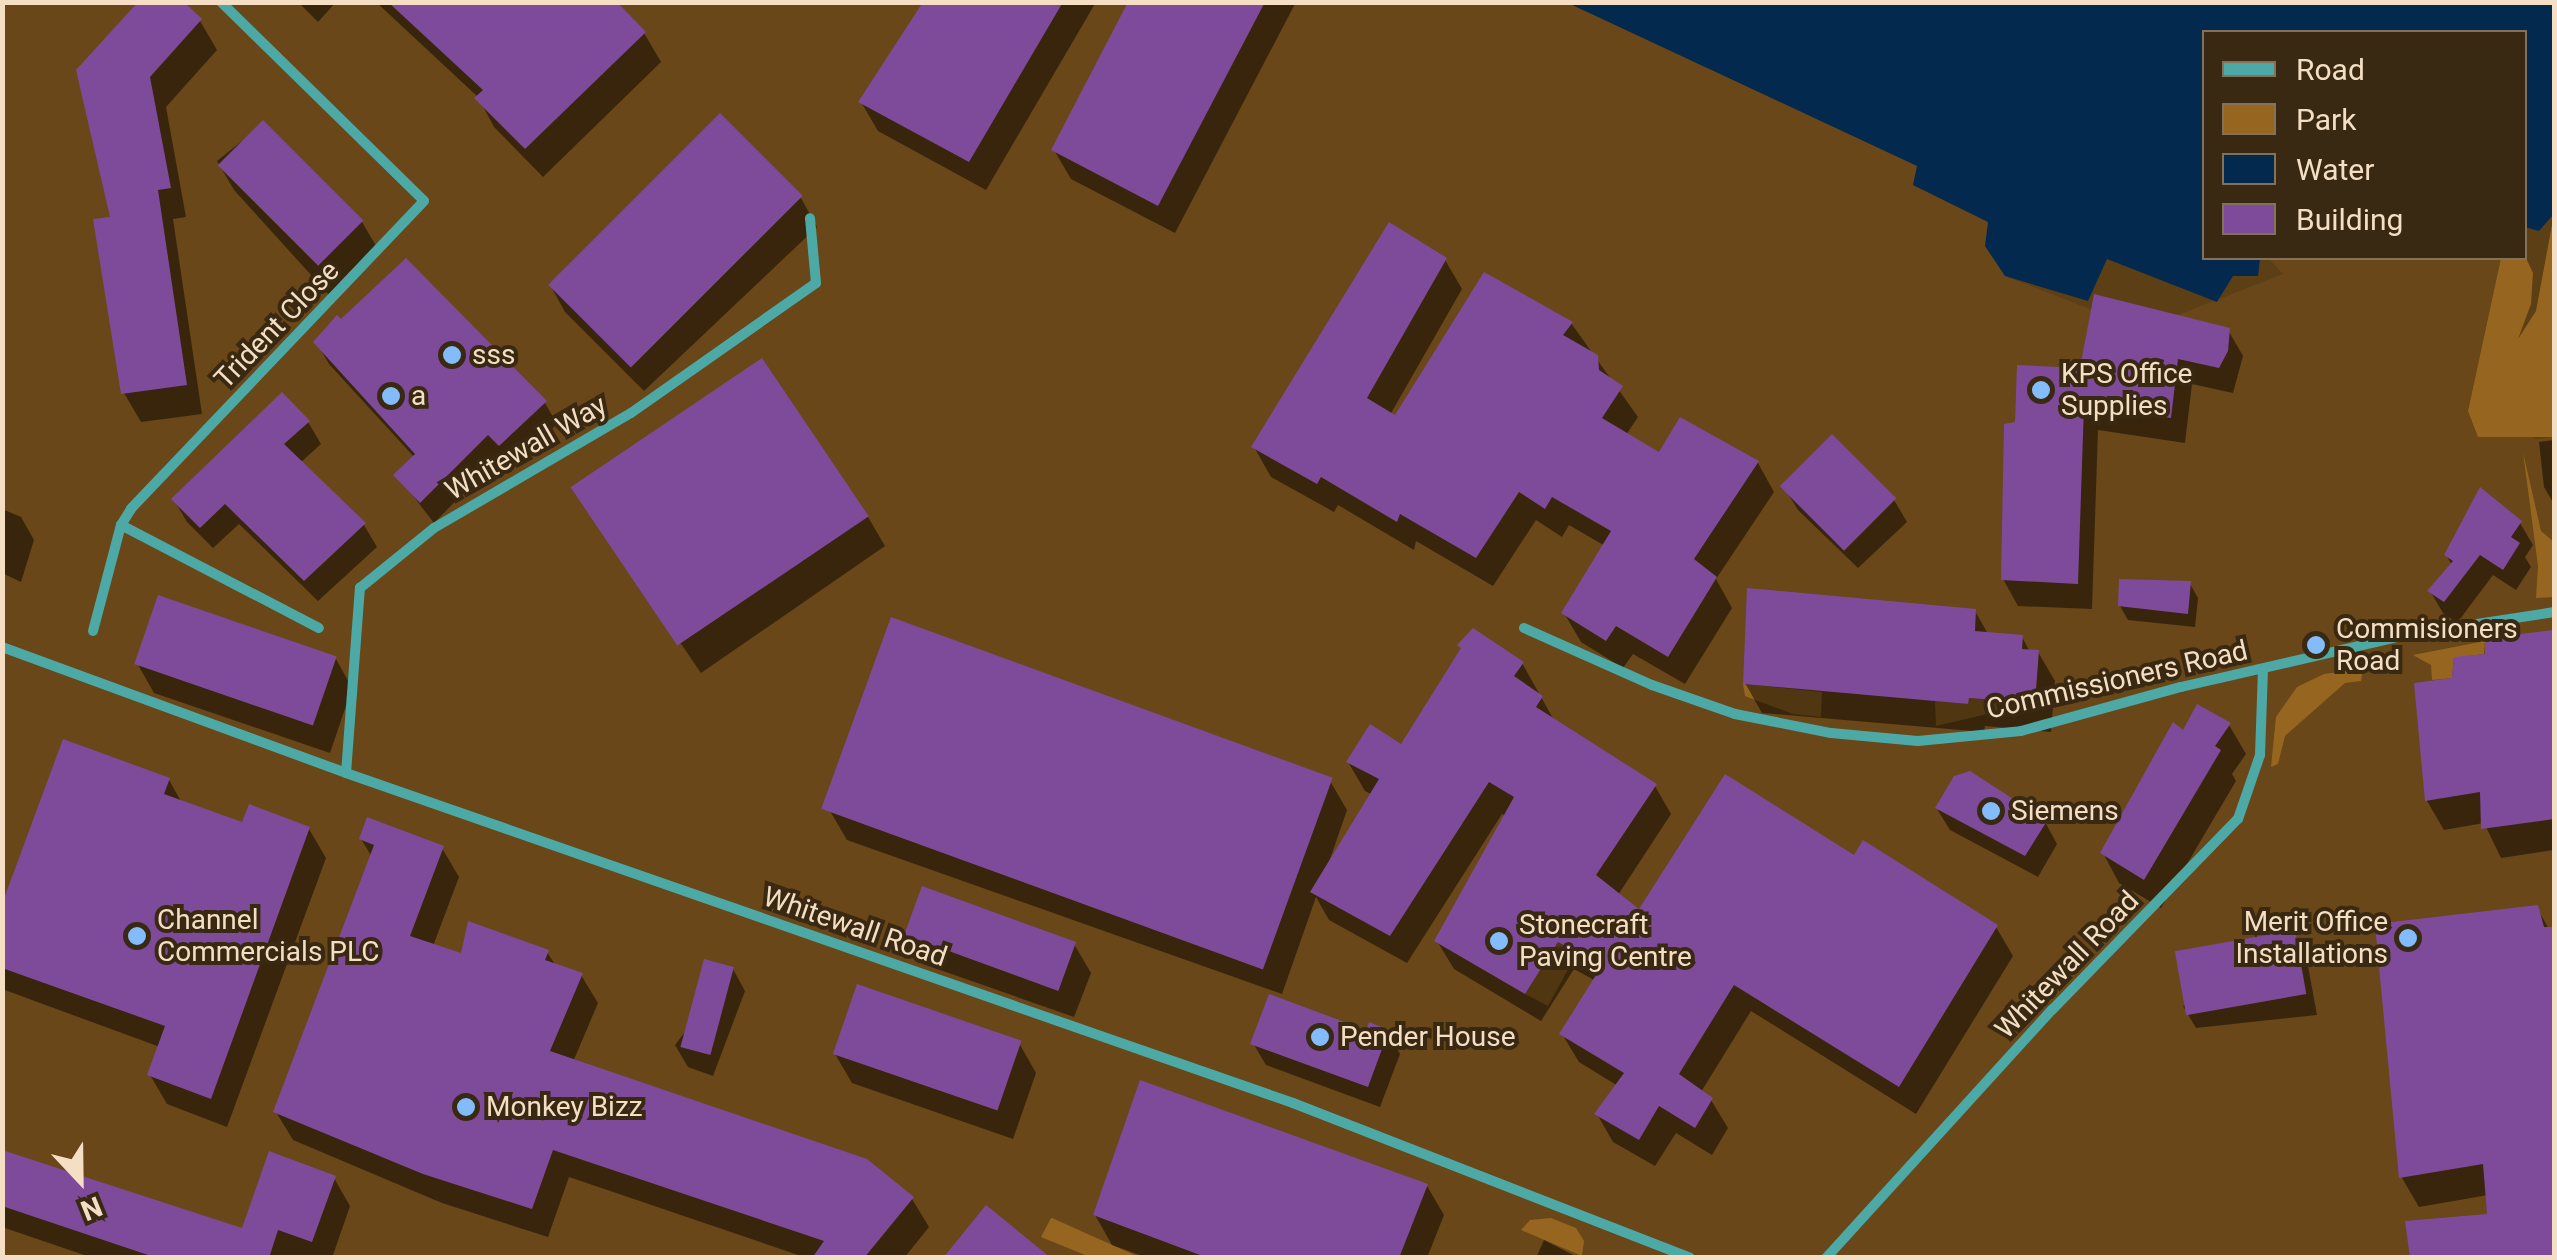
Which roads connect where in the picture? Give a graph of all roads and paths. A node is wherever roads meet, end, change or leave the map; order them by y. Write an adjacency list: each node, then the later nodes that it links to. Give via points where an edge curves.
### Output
1 (221, 2): 3 (street, Trident Close, via 424,201)
2 (810, 218): 10 (street, Whitewall Way, via 816,283 631,413 434,528 360,588)
3 (121, 525): 5 (street); 7 (street)
4 (2554, 612): 9 (street, Commissioners Road, via 2441,628)
5 (319, 628)
6 (1524, 628): 9 (street, Commissioners Road, via 1735,714 1918,741 2020,731)
7 (93, 631)
8 (2, 647): 10 (street, Whitewall Road)
9 (2263, 669): 12 (street, Whitewall Road, via 2260,755 2238,819)
10 (346, 773): 11 (street, Whitewall Road, via 1293,1103)
11 (1690, 1258)
12 (1826, 1258)

